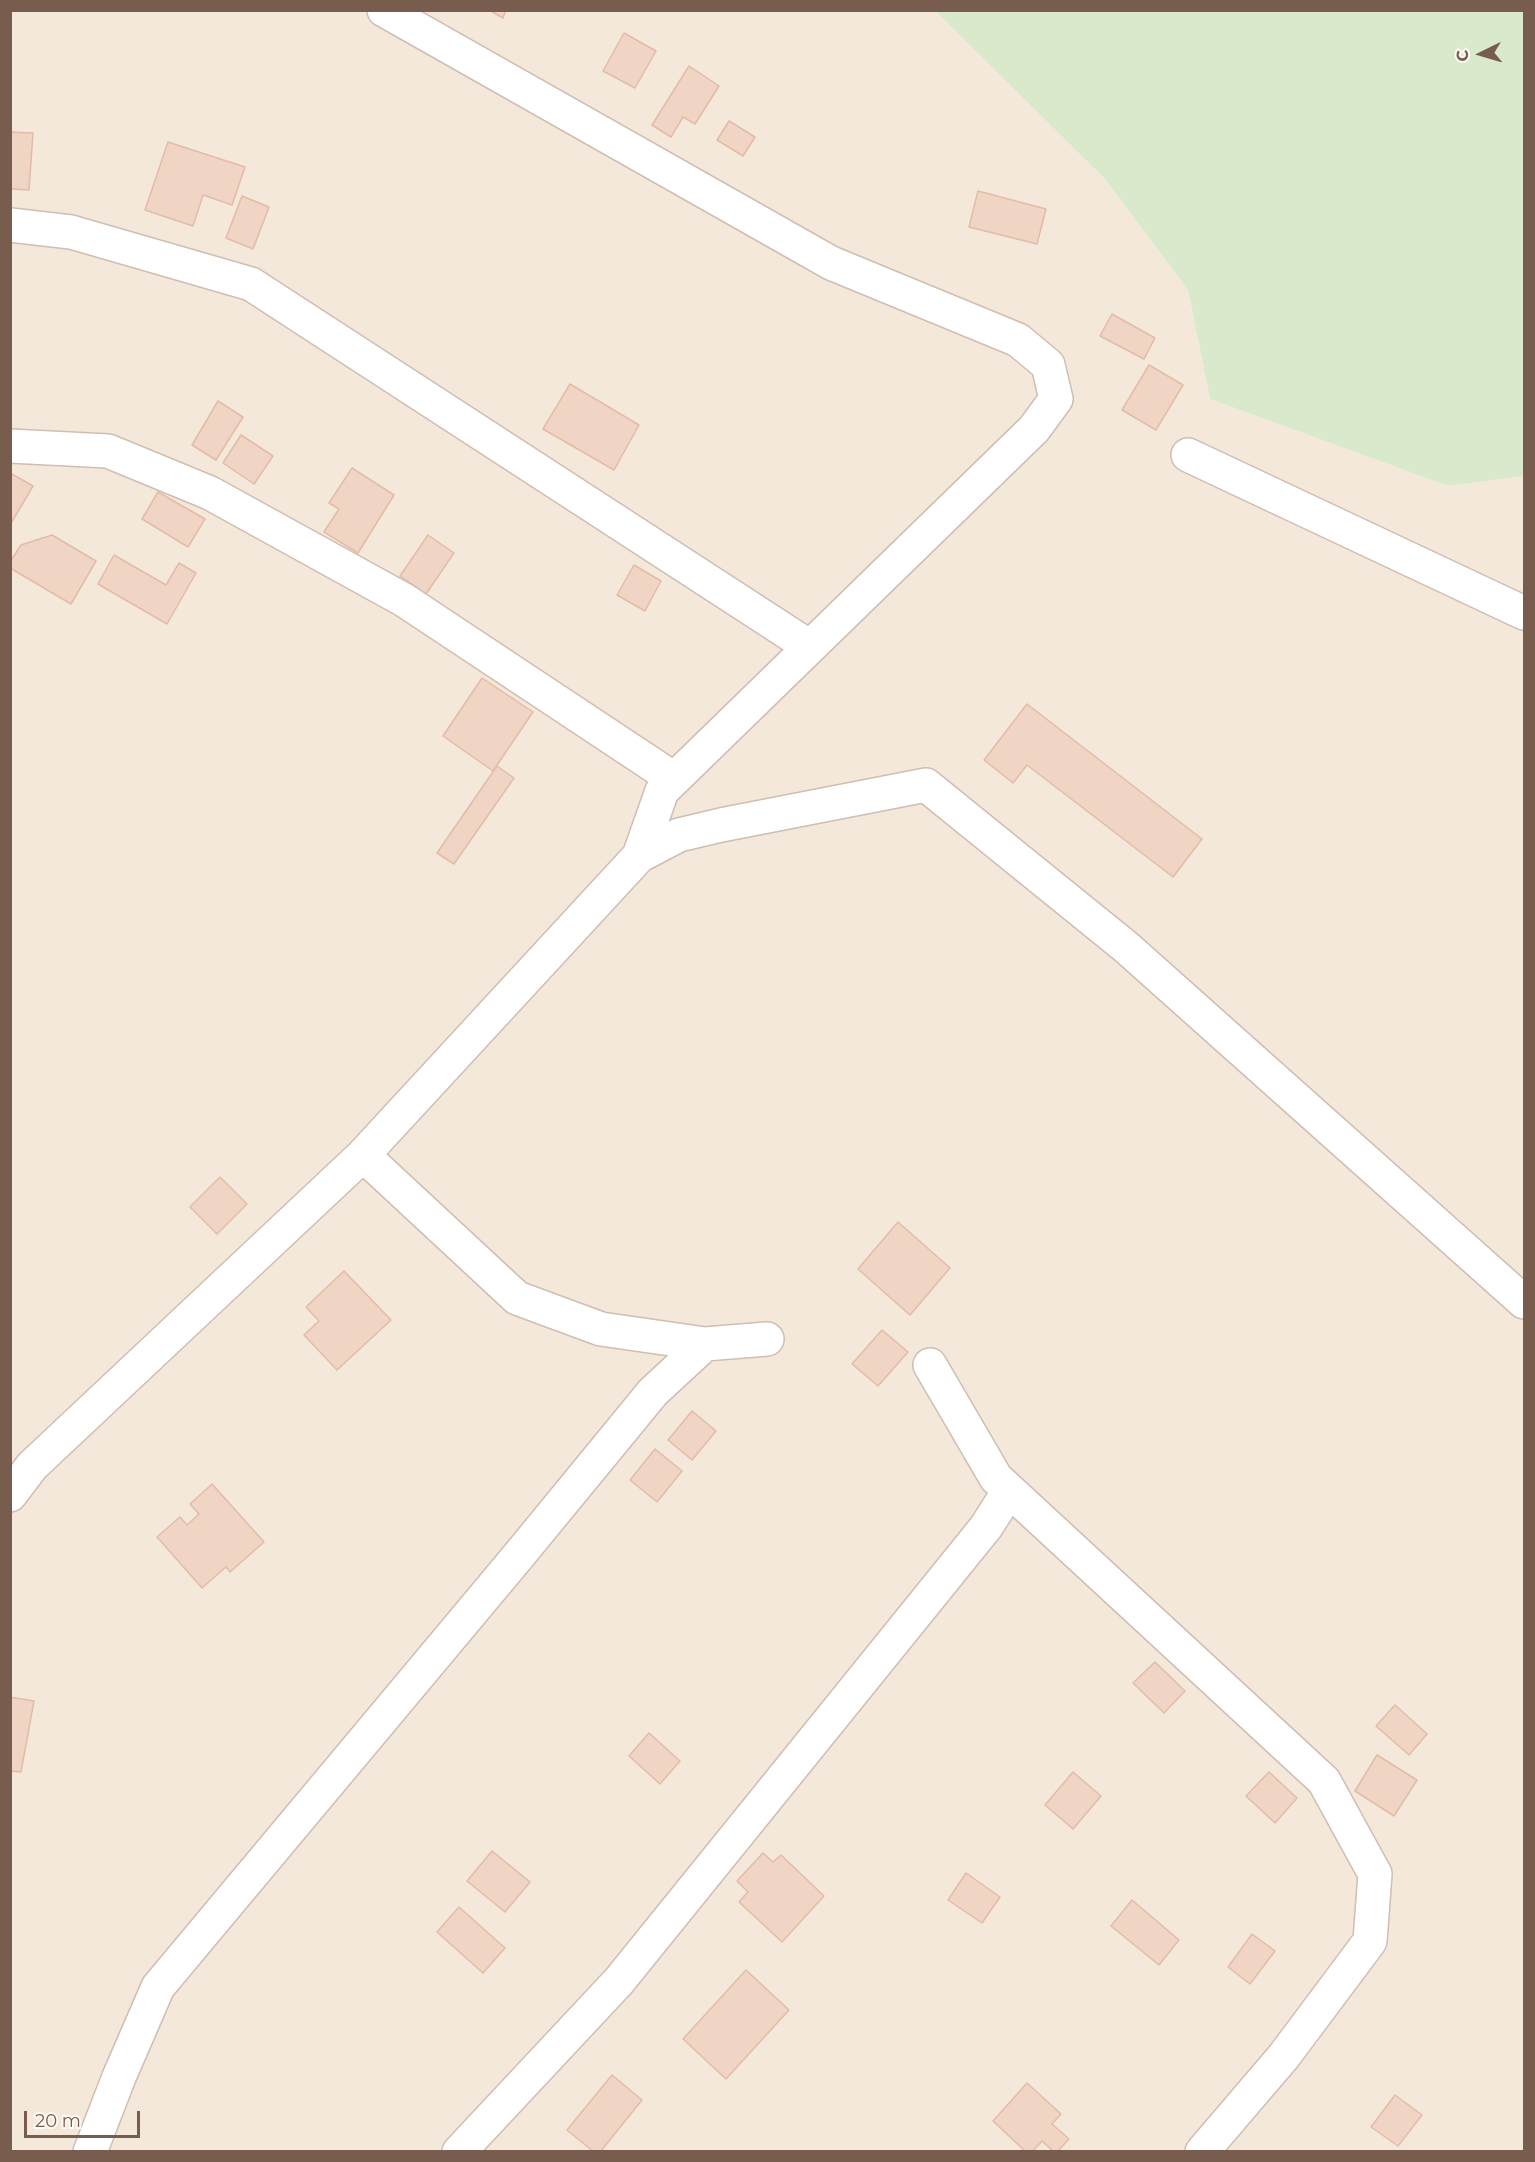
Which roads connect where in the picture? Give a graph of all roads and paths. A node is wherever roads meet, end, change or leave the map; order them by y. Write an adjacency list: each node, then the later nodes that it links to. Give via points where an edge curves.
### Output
1 (384, 10): 6 (lane, via 831,263 1018,340 1048,365 1056,399 1034,429)
2 (10, 225): 6 (lane, via 71,232 251,284)
3 (10, 446): 7 (lane, via 108,451 210,493 404,600)
4 (1188, 455): 5 (lane)
5 (1524, 613)
6 (810, 648): 7 (lane)
7 (674, 779): 8 (lane, via 662,791)
8 (639, 856): 9 (lane); 10 (lane, via 679,835 926,785 1126,947)
9 (363, 1155): 12 (lane, via 518,1298 601,1329); 15 (lane, via 33,1466)
10 (1524, 1302)
11 (767, 1339): 12 (lane)
12 (705, 1344): 16 (lane, via 653,1392 158,1987)
13 (930, 1365): 14 (lane, via 996,1478)
14 (1009, 1491): 17 (lane, via 986,1527 619,1980); 18 (lane, via 1324,1781 1375,1874 1370,1941 1284,2056)
15 (10, 1495)
16 (90, 2151)
17 (459, 2151)
18 (1202, 2151)

